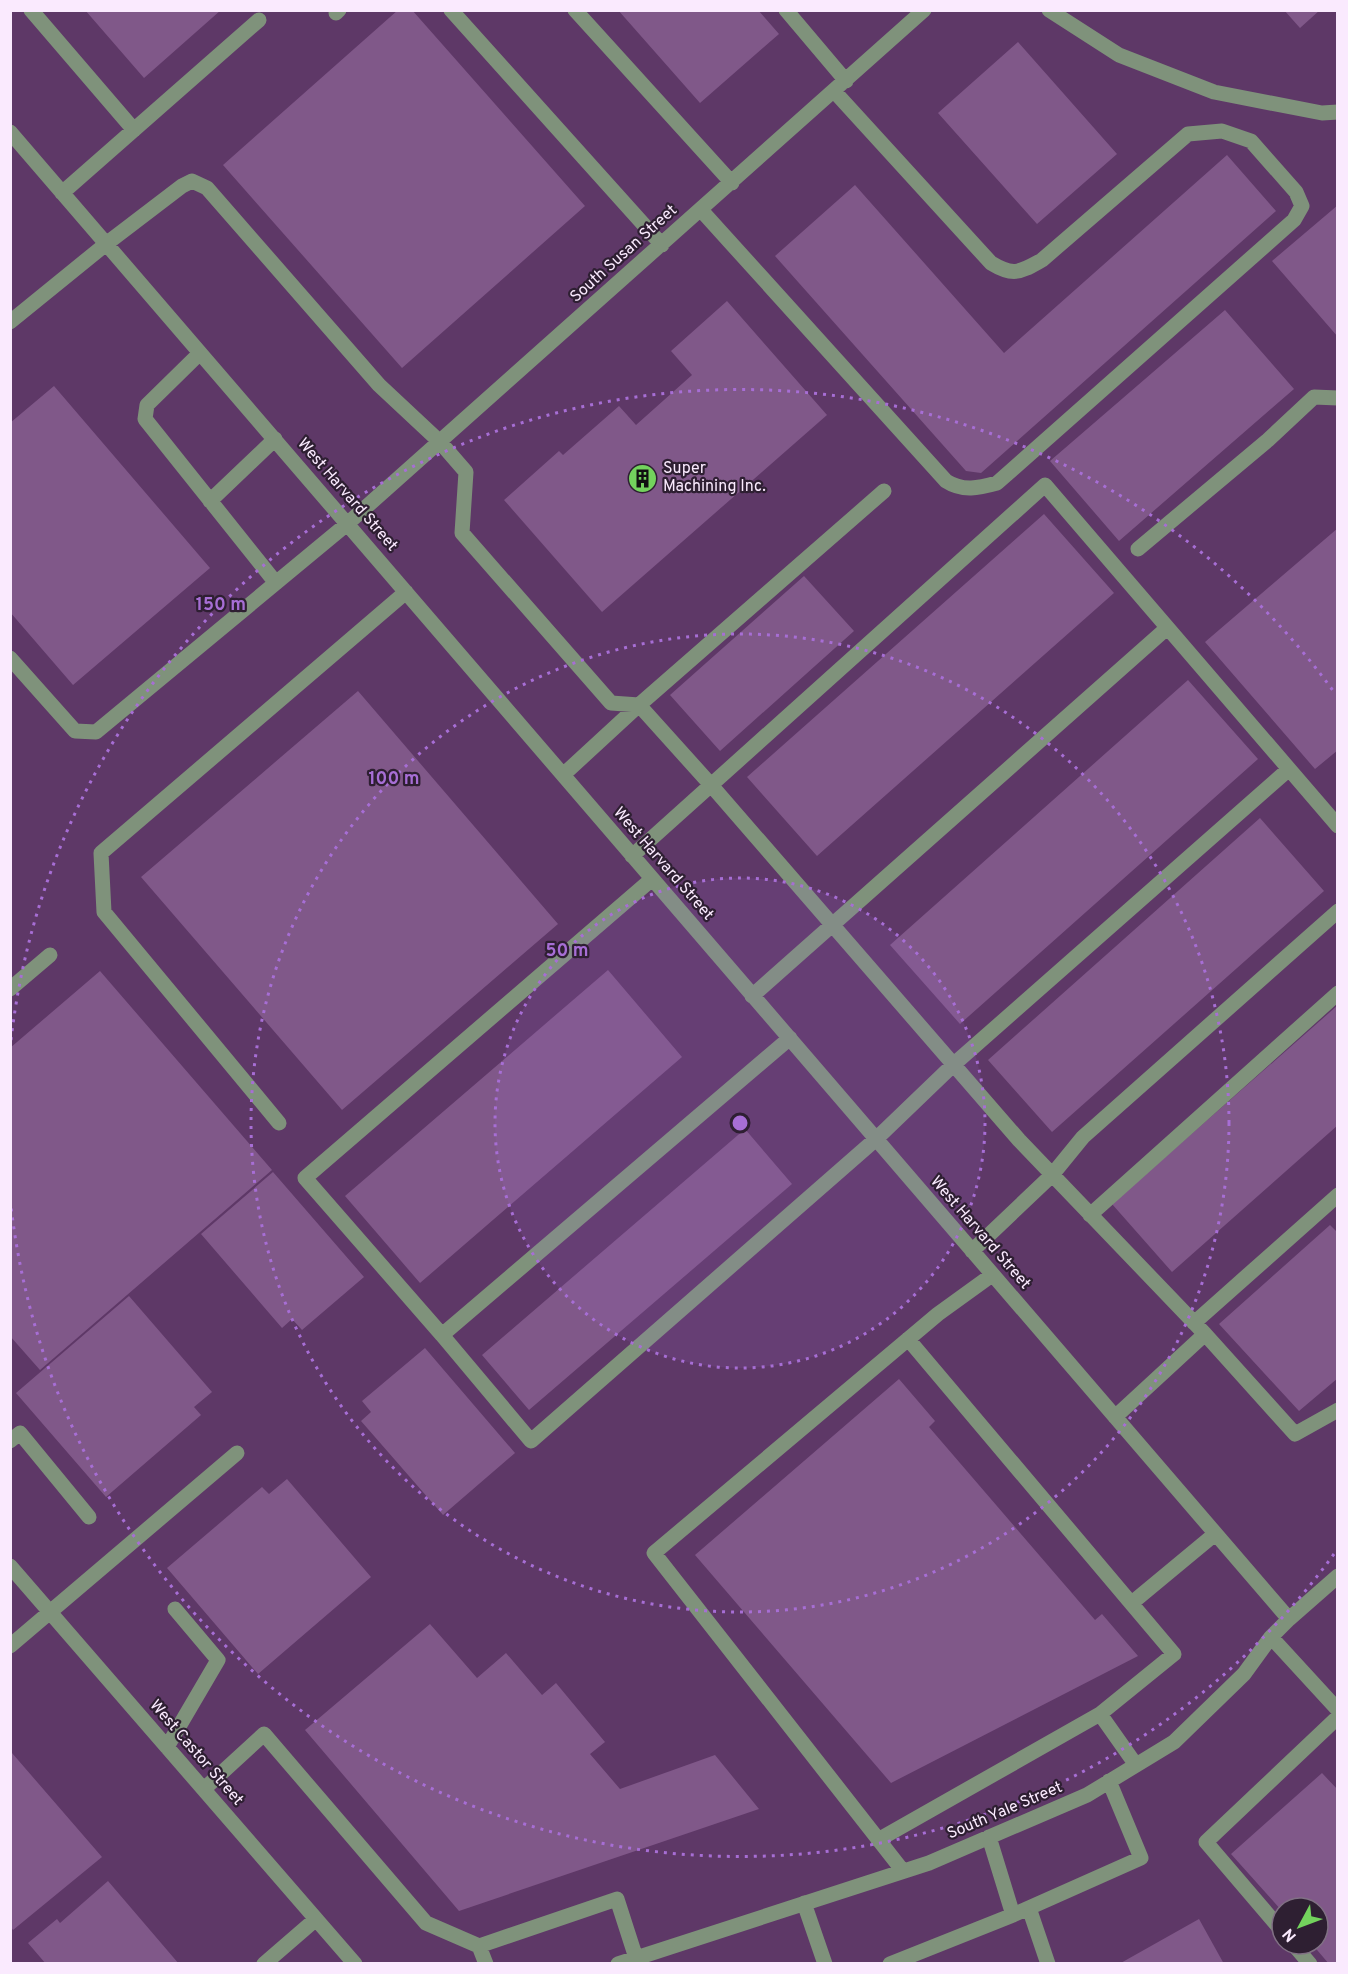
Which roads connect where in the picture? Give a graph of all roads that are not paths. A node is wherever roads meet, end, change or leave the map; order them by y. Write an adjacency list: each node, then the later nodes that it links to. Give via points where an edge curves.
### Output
1 (31, 10): 10 (street)
2 (451, 10): 16 (street)
3 (575, 10): 12 (street)
4 (786, 10): 8 (street)
5 (924, 10): 8 (street, South Susan Street)
6 (1048, 10): 9 (street, via 1119,55 1214,92 1322,113)
7 (259, 20): 10 (street)
8 (840, 86): 12 (street, South Susan Street); 14 (street, via 991,263 1006,272 1024,270 1042,260 1188,134 1222,131 1251,141 1296,192 1302,206 1294,220 997,483 978,488 956,487 946,481)
9 (1338, 112)
10 (134, 130): 13 (street)
11 (10, 132): 13 (street, West Harvard Street)
12 (732, 183): 14 (street, South Susan Street)
13 (62, 193): 15 (street, West Harvard Street)
14 (701, 210): 16 (street, South Susan Street)
15 (106, 244): 17 (street); 18 (street, West Harvard Street); 21 (street, via 182,186 192,181 207,188 379,384)
16 (662, 245): 21 (street, South Susan Street)
17 (10, 322)
18 (200, 353): 20 (street, West Harvard Street); 23 (street, via 147,405 145,419)
19 (1338, 398): 25 (street, via 1314,397)
20 (275, 440): 23 (street); 24 (street, West Harvard Street)
21 (440, 442): 24 (street, South Susan Street); 30 (street, via 466,472 462,533 610,703)
22 (884, 491): 30 (street)
23 (210, 501): 26 (street)
24 (347, 524): 26 (street, South Susan Street); 27 (street, West Harvard Street)
25 (1138, 549)
26 (276, 583): 29 (street, South Susan Street, via 96,732 75,731)
27 (406, 592): 32 (street, West Harvard Street); 45 (street, via 100,853 104,912)
28 (1167, 628): 31 (street); 33 (street, via 1046,485); 38 (street)
29 (10, 658)
30 (639, 705): 32 (street); 33 (street)
31 (1289, 769): 34 (street); 44 (street)
32 (563, 775): 35 (street, West Harvard Street)
33 (711, 785): 35 (street); 38 (street)
34 (1338, 826)
35 (632, 856): 36 (street, West Harvard Street)
36 (652, 879): 42 (street, West Harvard Street); 53 (street, via 305,1178)
37 (1338, 911): 47 (street, via 1083,1137)
38 (832, 925): 42 (street); 44 (street)
39 (50, 955): 40 (street)
40 (10, 989)
41 (1338, 993): 49 (street)
42 (752, 996): 43 (street, West Harvard Street)
43 (790, 1038): 46 (street, West Harvard Street); 53 (street)
44 (954, 1065): 46 (street); 47 (street)
45 (279, 1123)
46 (876, 1139): 50 (street, West Harvard Street); 53 (street, via 531,1441)
47 (1052, 1175): 49 (street); 50 (street)
48 (1338, 1195): 52 (street)
49 (1090, 1215): 52 (street)
50 (972, 1251): 51 (street, West Harvard Street)
51 (992, 1275): 55 (street); 57 (street, West Harvard Street)
52 (1194, 1323): 54 (street)
53 (442, 1335)
54 (1205, 1335): 56 (street, via 1294,1434); 57 (street)
55 (908, 1339): 64 (street); 78 (street, via 654,1553)
56 (1338, 1410)
57 (1115, 1417): 61 (street, West Harvard Street)
58 (10, 1441): 60 (street, via 20,1433)
59 (237, 1453): 66 (street)
60 (89, 1517)
61 (1215, 1534): 64 (street); 67 (street, West Harvard Street)
62 (10, 1566): 66 (street, West Castor Street)
63 (1338, 1576): 67 (street, South Yale Street)
64 (1132, 1602): 71 (street, via 1174,1654)
65 (175, 1609): 73 (street, via 218,1660)
66 (51, 1613): 69 (street); 73 (street, West Castor Street)
67 (1289, 1619): 68 (street, South Yale Street)
68 (1271, 1637): 70 (street); 74 (street, South Yale Street, via 1244,1674 1174,1742)
69 (10, 1646)
70 (1338, 1710)
71 (1100, 1714): 74 (street); 78 (street)
72 (1338, 1717): 83 (street, via 1206,1842)
73 (167, 1747): 76 (street, West Castor Street)
74 (1136, 1765): 75 (street, South Yale Street)
75 (1109, 1782): 77 (street, South Yale Street); 81 (street, via 1141,1858)
76 (204, 1789): 84 (street, West Castor Street); 85 (street, via 264,1734 426,1923)
77 (989, 1837): 79 (street, South Yale Street); 82 (street)
78 (879, 1840): 79 (street)
79 (903, 1871): 80 (street, South Yale Street)
80 (804, 1903): 86 (street, South Yale Street); 91 (street)
81 (1029, 1908): 82 (street); 93 (street)
82 (1013, 1915): 92 (street)
83 (1270, 1917)
84 (316, 1919): 87 (street); 88 (street, West Castor Street)
85 (479, 1946): 86 (street, via 617,1899); 89 (street)
86 (636, 1958): 90 (street, South Yale Street)
87 (264, 1964)
88 (355, 1964)
89 (486, 1964)
90 (618, 1964)
91 (825, 1964)
92 (890, 1964)
93 (1048, 1964)

